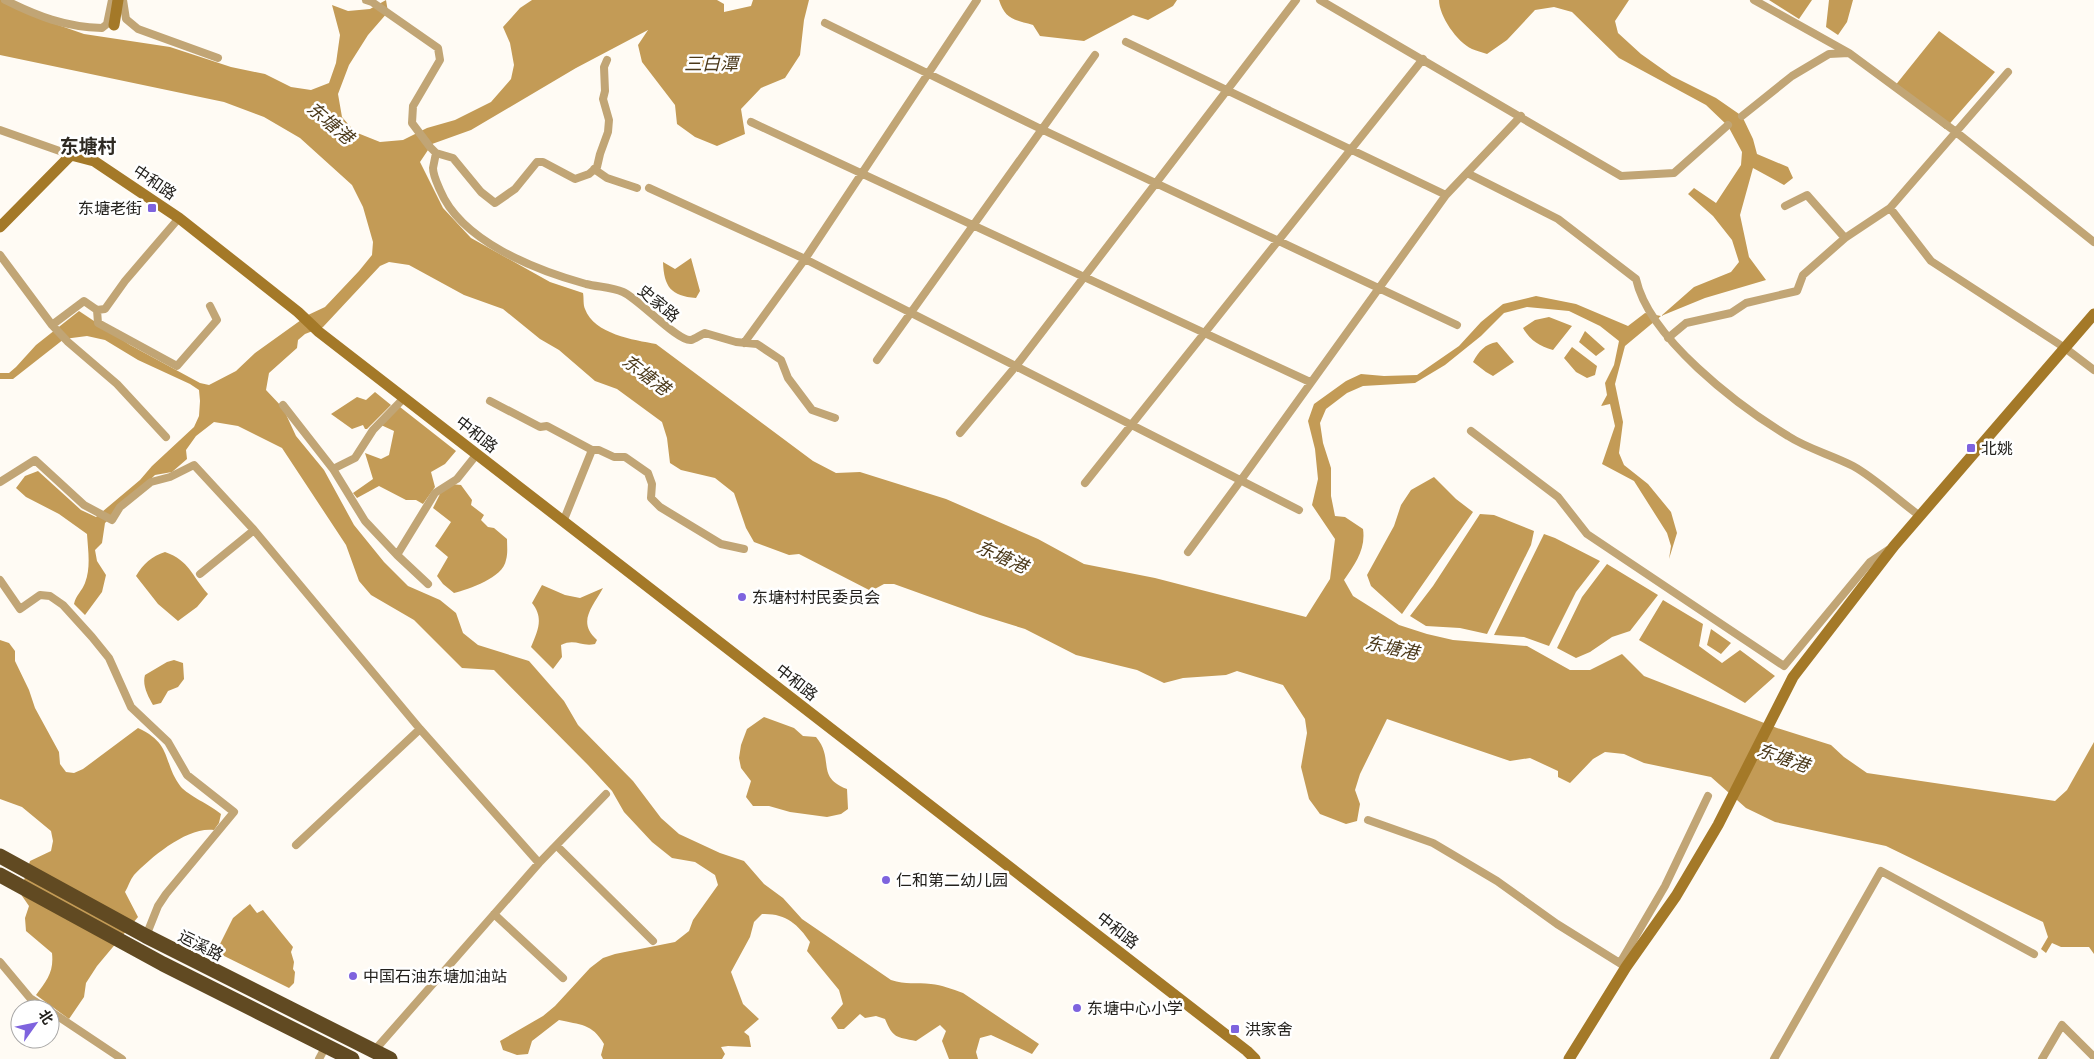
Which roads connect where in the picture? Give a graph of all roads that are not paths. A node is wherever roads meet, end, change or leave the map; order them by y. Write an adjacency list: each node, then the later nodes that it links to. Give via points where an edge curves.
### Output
1 (5, 0): 2 (street, via 48,20 102,28 107,24)
2 (112, 0)
3 (118, 0): 11 (street)
4 (123, 0): 15 (street, via 126,19 138,29)
5 (366, 0): 29 (street, via 438,48 440,60 413,106 412,123)
6 (976, 0): 19 (street)
7 (1296, 0): 20 (street)
8 (1320, 0): 16 (street)
9 (1754, 0): 13 (street)
10 (825, 23): 19 (street)
11 (114, 25)
12 (1126, 42): 20 (street)
13 (1849, 53): 22 (street, via 1829,54 1792,76); 27 (street)
14 (1095, 55): 25 (street)
15 (218, 58)
16 (1422, 59): 21 (street); 28 (street)
17 (607, 60): 31 (street, via 604,99 608,132)
18 (2008, 72): 27 (street)
19 (928, 73): 25 (street); 33 (street)
20 (1227, 90): 28 (street); 34 (street)
21 (1521, 116): 24 (street, via 1621,176 1674,173); 32 (street)
22 (1742, 116)
23 (751, 122): 33 (street)
24 (1728, 126)
25 (1041, 129): 34 (street); 41 (street)
26 (0, 130): 30 (street, 中和路)
27 (1956, 132): 39 (street); 45 (street)
28 (1350, 149): 37 (street); 44 (street)
29 (436, 153): 31 (street, via 454,158 481,192 495,203 516,189 537,162 575,179); 58 (street, 史家路, via 433,169 445,201 467,228 499,250 586,284 623,292 675,335 691,340 705,333)
30 (71, 155): 40 (street, 中和路, via 94,161); 42 (street)
31 (594, 169): 35 (street, via 607,178)
32 (1467, 173): 37 (street); 57 (street, via 1558,219 1636,279 1639,294)
33 (861, 174): 41 (street); 47 (street)
34 (1155, 183): 44 (street); 48 (street)
35 (637, 188)
36 (648, 188): 47 (street)
37 (1446, 195): 49 (street)
38 (1785, 206): 43 (street, via 1807,195)
39 (1890, 208): 43 (street); 59 (street, via 1931,261)
40 (179, 218): 51 (street, via 105,309); 64 (street, 中和路)
41 (972, 226): 48 (street); 52 (street)
42 (0, 227)
43 (1845, 238): 57 (street, via 1803,276 1798,291 1746,303 1731,313 1686,323)
44 (1277, 240): 49 (street); 56 (street)
45 (2094, 242)
46 (0, 255): 54 (street)
47 (805, 259): 52 (street); 58 (street)
48 (1082, 278): 56 (street); 61 (street)
49 (1379, 288): 55 (street); 63 (street)
50 (210, 306): 51 (street, via 216,320 178,366 98,323)
51 (96, 310): 54 (street, via 84,301)
52 (910, 312): 60 (street); 61 (street)
53 (2094, 314): 59 (street)
54 (52, 325): 71 (street, via 117,384)
55 (1457, 325)
56 (1203, 333): 63 (street); 68 (street)
57 (1668, 338): 79 (street, via 1726,394 1789,437 1854,467)
58 (744, 343): 67 (street, 史家路, via 757,344 781,360 788,378 812,410)
59 (2065, 348): 62 (street); 79 (street)
60 (876, 360)
61 (1016, 366): 68 (street); 70 (street)
62 (2094, 370)
63 (1310, 382): 75 (street)
64 (404, 398): 73 (street, 中和路); 74 (street, via 373,430 355,458)
65 (490, 401): 72 (street)
66 (284, 405): 74 (street)
67 (836, 418)
68 (1131, 424): 75 (street); 77 (street)
69 (1471, 431): 82 (street, via 1558,496 1587,534 1784,666 1870,562)
70 (960, 433)
71 (166, 437)
72 (592, 450): 80 (street); 83 (street, via 624,457 648,473 652,484 651,498 660,507 722,544)
73 (476, 454): 80 (street, 中和路); 85 (street, via 456,479 435,493)
74 (333, 469): 85 (street, via 365,521)
75 (1241, 480): 78 (street); 84 (street)
76 (0, 482): 81 (street, via 34,460 84,504 112,520 120,507 151,482 194,465)
77 (1085, 483)
78 (1299, 510)
79 (1920, 516): 82 (street)
80 (564, 522): 113 (street, 中和路)
81 (254, 530): 86 (street); 89 (street)
82 (1894, 546): 103 (street, via 1793,677 1718,824 1676,896)
83 (744, 549)
84 (1188, 552)
85 (397, 555): 88 (street)
86 (200, 574)
87 (0, 580): 99 (street, via 20,608 40,595 50,596 63,605 109,658 131,707 168,742 187,775 234,812 166,894)
88 (428, 584)
89 (420, 729): 93 (street); 96 (street)
90 (606, 794): 94 (street)
91 (1708, 796): 103 (street)
92 (1368, 820): 103 (street, via 1433,843 1497,881)
93 (296, 845)
94 (557, 846): 96 (street); 100 (street)
95 (0, 856): 99 (highway, 运溪路)
96 (539, 863): 98 (street)
97 (0, 874): 108 (highway)
98 (494, 914): 104 (street); 107 (street)
99 (146, 936): 107 (highway, 运溪路)
100 (653, 940)
101 (2034, 954): 115 (street, via 1881,871)
102 (0, 962): 105 (street)
103 (1623, 965): 114 (street)
104 (563, 978)
105 (32, 999)
106 (60, 1017): 110 (street)
107 (374, 1050): 112 (highway, 运溪路)
108 (323, 1053): 111 (highway)
109 (2094, 1057): 116 (street, via 2062,1024)
110 (122, 1059)
111 (352, 1059)
112 (390, 1059)
113 (1256, 1059)
114 (1569, 1059)
115 (1774, 1059)
116 (2042, 1059)

